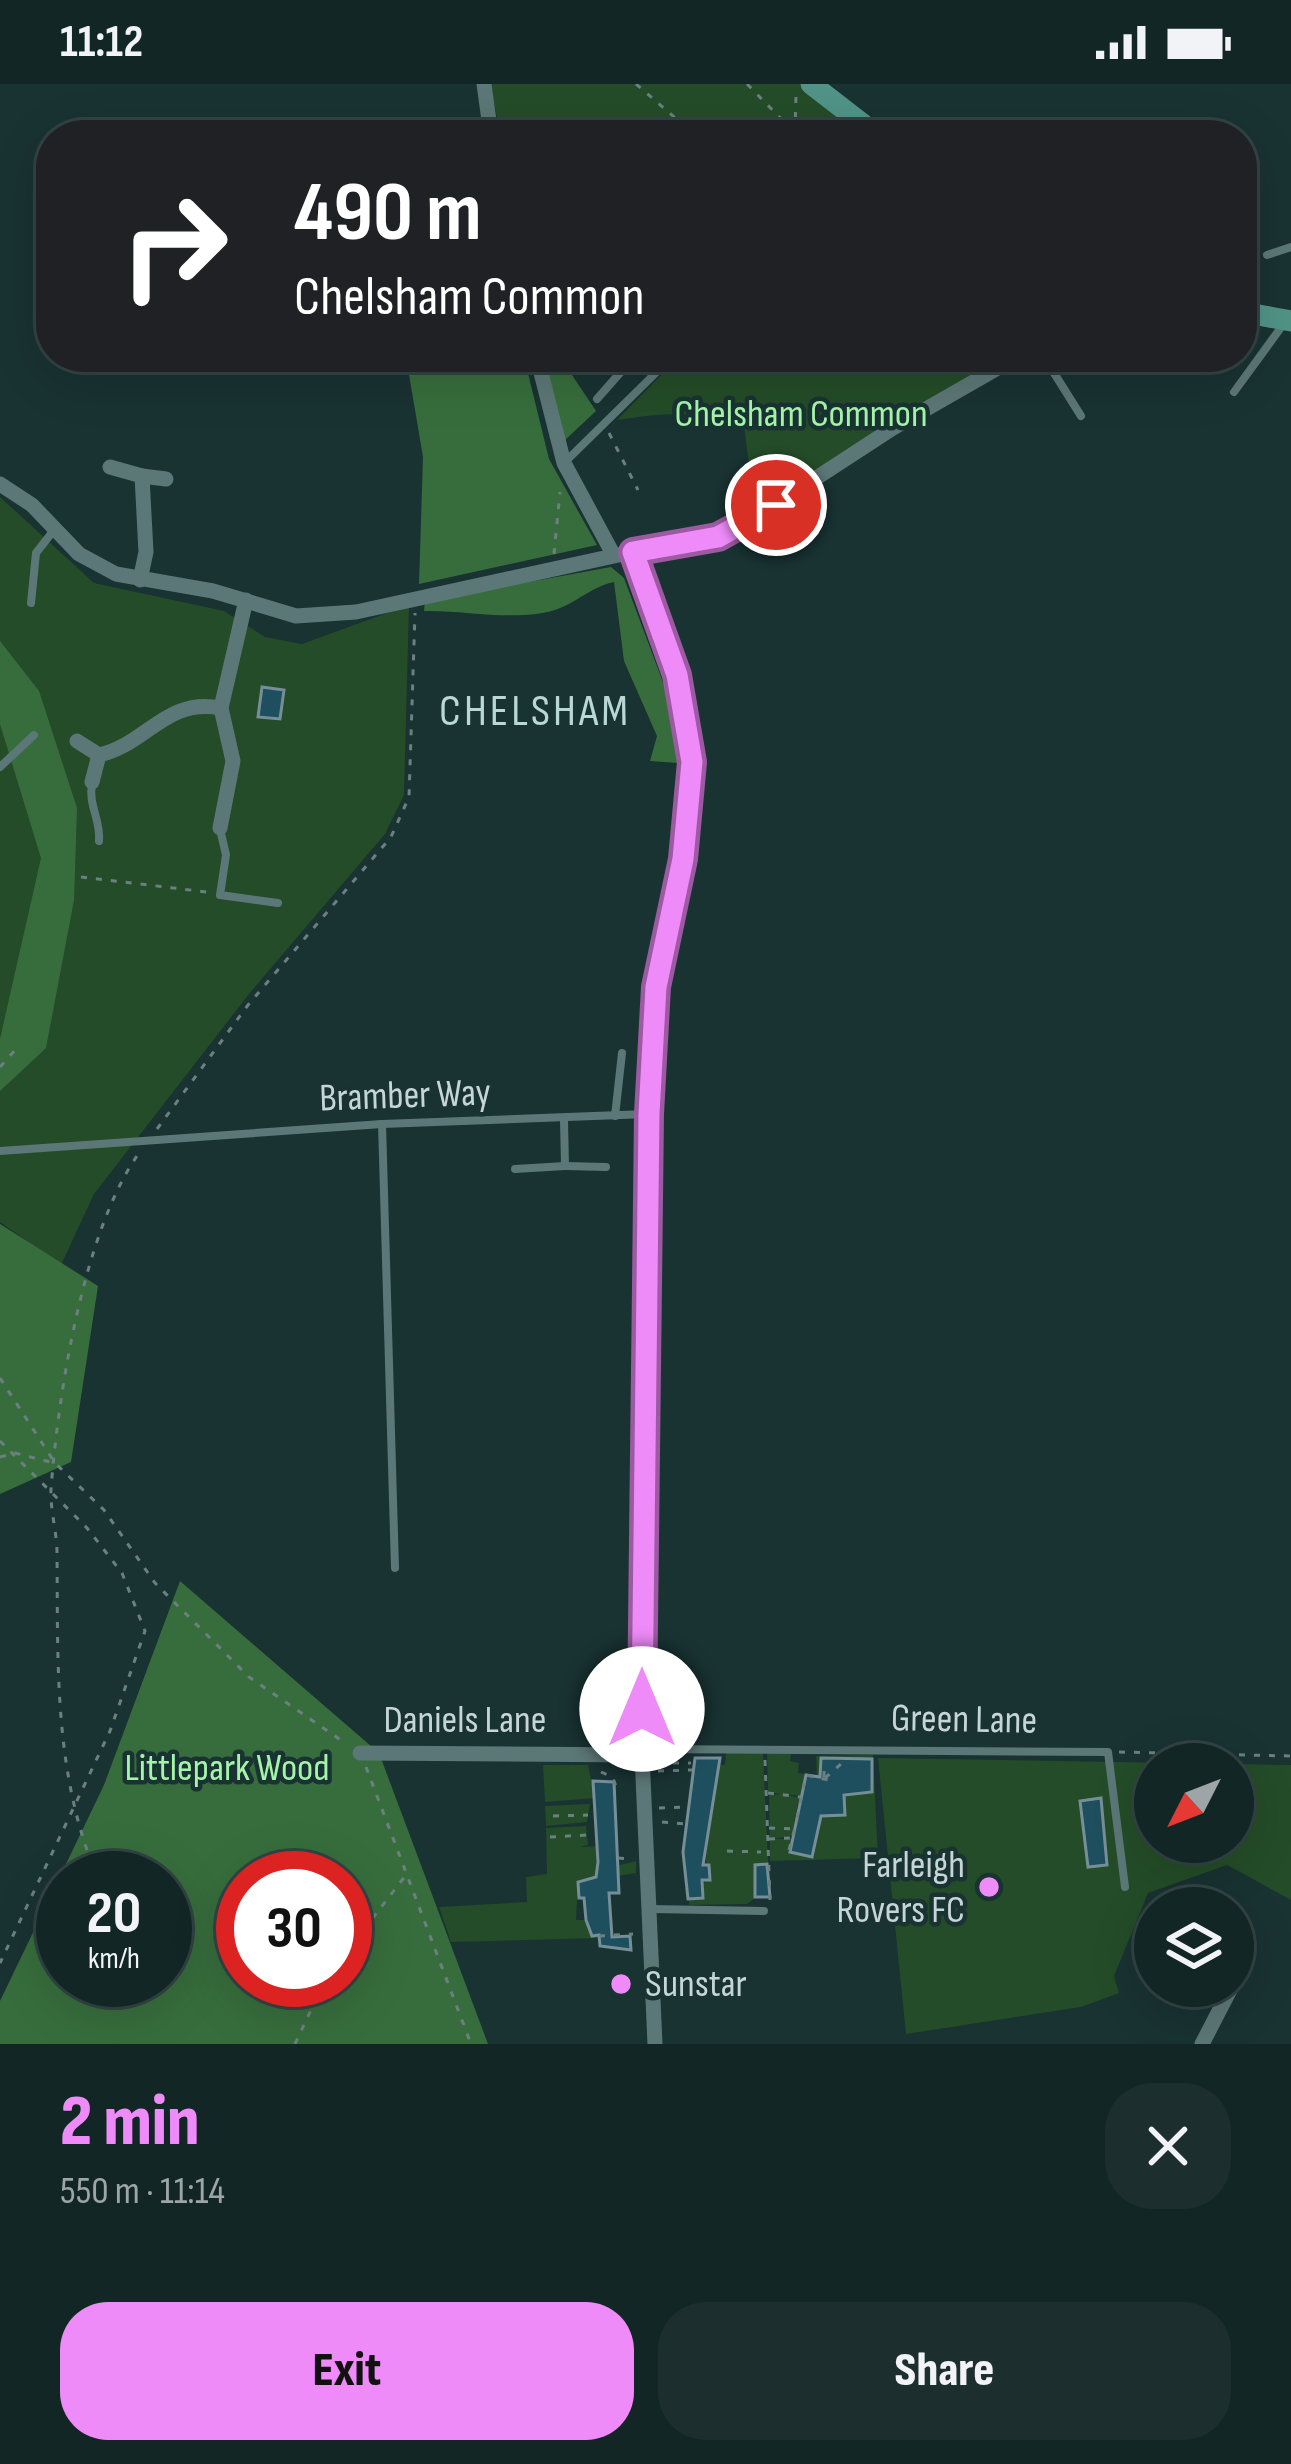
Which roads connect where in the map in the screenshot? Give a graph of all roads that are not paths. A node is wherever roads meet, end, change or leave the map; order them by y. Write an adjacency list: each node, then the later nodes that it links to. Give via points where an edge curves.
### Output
1 (484, 84): 3 (street)
2 (811, 84): 4 (street)
3 (488, 120)
4 (858, 120)
5 (1291, 247): 6 (lane)
6 (1267, 255)
7 (1257, 315): 8 (street)
8 (1288, 321): 9 (lane)
9 (1257, 362)
10 (541, 372): 19 (street)
11 (621, 372): 17 (lane)
12 (658, 372): 19 (lane)
13 (992, 372): 25 (street, via 738,529)
14 (1054, 372): 18 (lane)
15 (1249, 372): 16 (lane)
16 (1234, 392)
17 (597, 399)
18 (1081, 416)
19 (564, 464): 26 (street)
20 (110, 467): 21 (street)
21 (142, 476): 22 (street); 27 (street)
22 (166, 479)
23 (0, 484): 24 (street)
24 (56, 529): 27 (street, via 97,564); 29 (lane, via 36,553)
25 (633, 552): 26 (street); 40 (street, via 677,675 692,762 683,859 656,987)
26 (613, 554): 28 (street, via 356,612 296,616)
27 (140, 580): 28 (street)
28 (245, 600): 30 (street)
29 (31, 603)
30 (221, 708): 33 (street, via 175,709); 36 (street, via 233,761)
31 (34, 735): 34 (lane)
32 (77, 741): 33 (street)
33 (99, 755): 35 (street)
34 (0, 767)
35 (92, 782): 37 (lane)
36 (220, 828): 38 (lane, via 220,895)
37 (99, 841)
38 (278, 903)
39 (622, 1053): 41 (lane)
40 (649, 1114): 41 (lane, Bramber Way); 50 (street)
41 (615, 1116): 42 (lane, Bramber Way)
42 (564, 1120): 43 (lane, Bramber Way); 45 (lane)
43 (382, 1124): 44 (lane, Bramber Way); 48 (lane)
44 (0, 1151)
45 (565, 1166): 46 (lane); 47 (lane)
46 (606, 1167)
47 (515, 1169)
48 (395, 1568)
49 (360, 1753): 50 (street, Daniels Lane)
50 (646, 1759): 51 (lane, Green Lane, via 650,1745 1108,1752); 52 (street)
51 (1125, 1887)
52 (649, 1909): 53 (lane); 55 (street)
53 (764, 1911)
54 (1221, 2007): 56 (street)
55 (655, 2044)
56 (1202, 2044)

